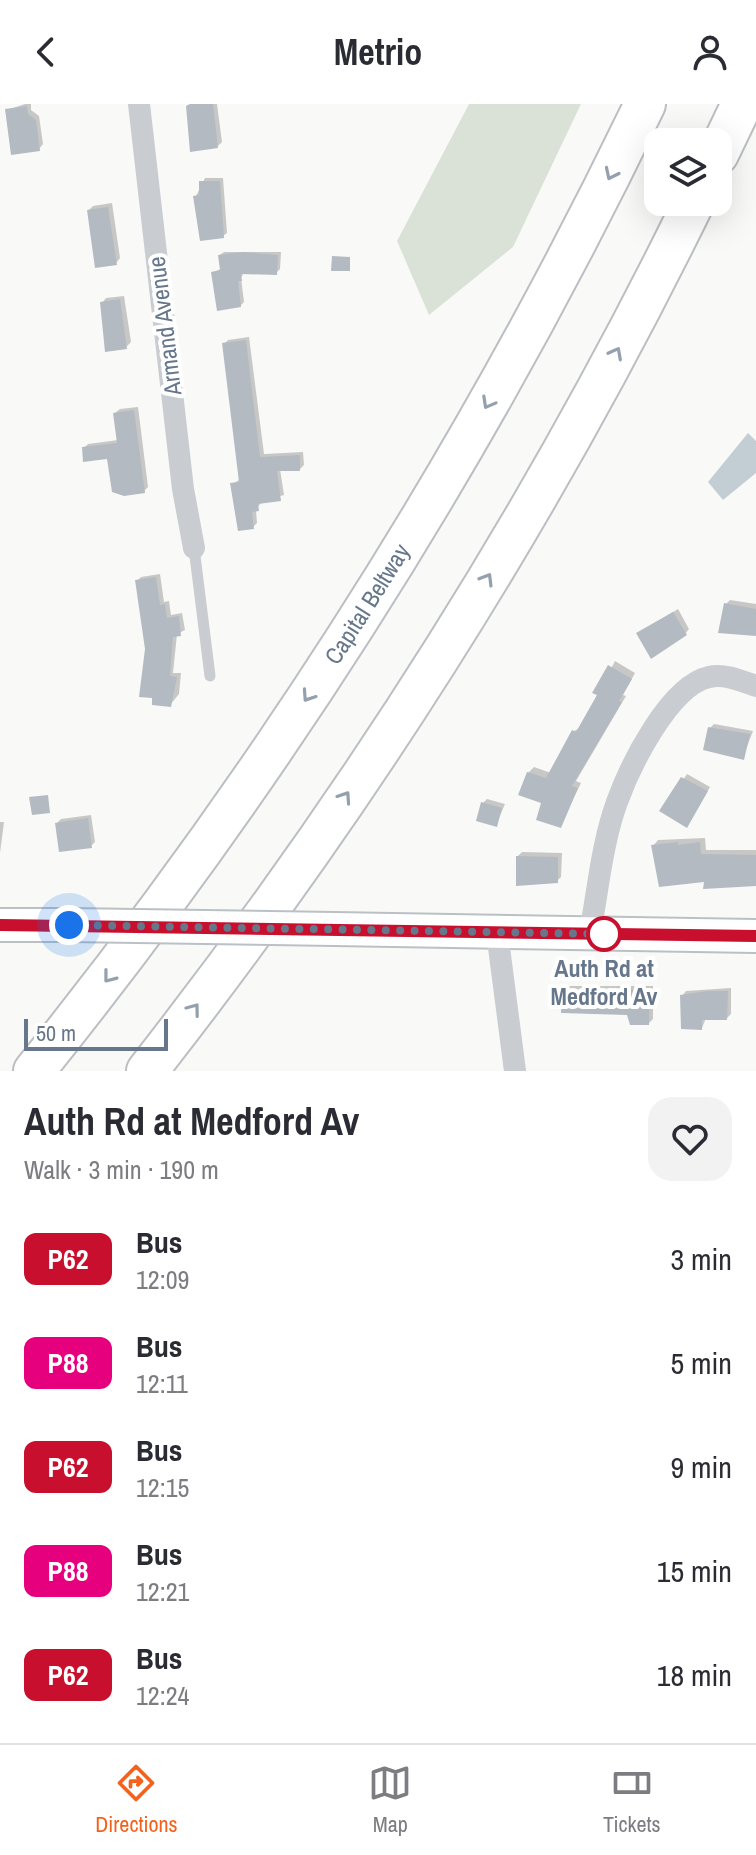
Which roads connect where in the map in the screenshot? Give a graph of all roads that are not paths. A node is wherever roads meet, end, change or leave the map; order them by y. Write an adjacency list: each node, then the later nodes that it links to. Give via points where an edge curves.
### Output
1 (139, 104): 6 (street, Armand Avenue)
2 (645, 104): 13 (highway, Capital Beltway, one-way to 13, via 538,314 404,549 237,802)
3 (742, 104): 4 (highway)
4 (730, 128)
5 (687, 216): 14 (highway, one-way to 5, via 317,840 478,594 548,477)
6 (194, 548): 7 (lane)
7 (210, 676)
8 (756, 686): 11 (street, via 712,676 698,680 663,714 617,802)
9 (0, 925): 10 (main road, bridge)
10 (497, 932): 11 (main road); 15 (street)
11 (590, 933): 12 (main road)
12 (756, 936)
13 (34, 1071)
14 (147, 1071)
15 (515, 1071)

